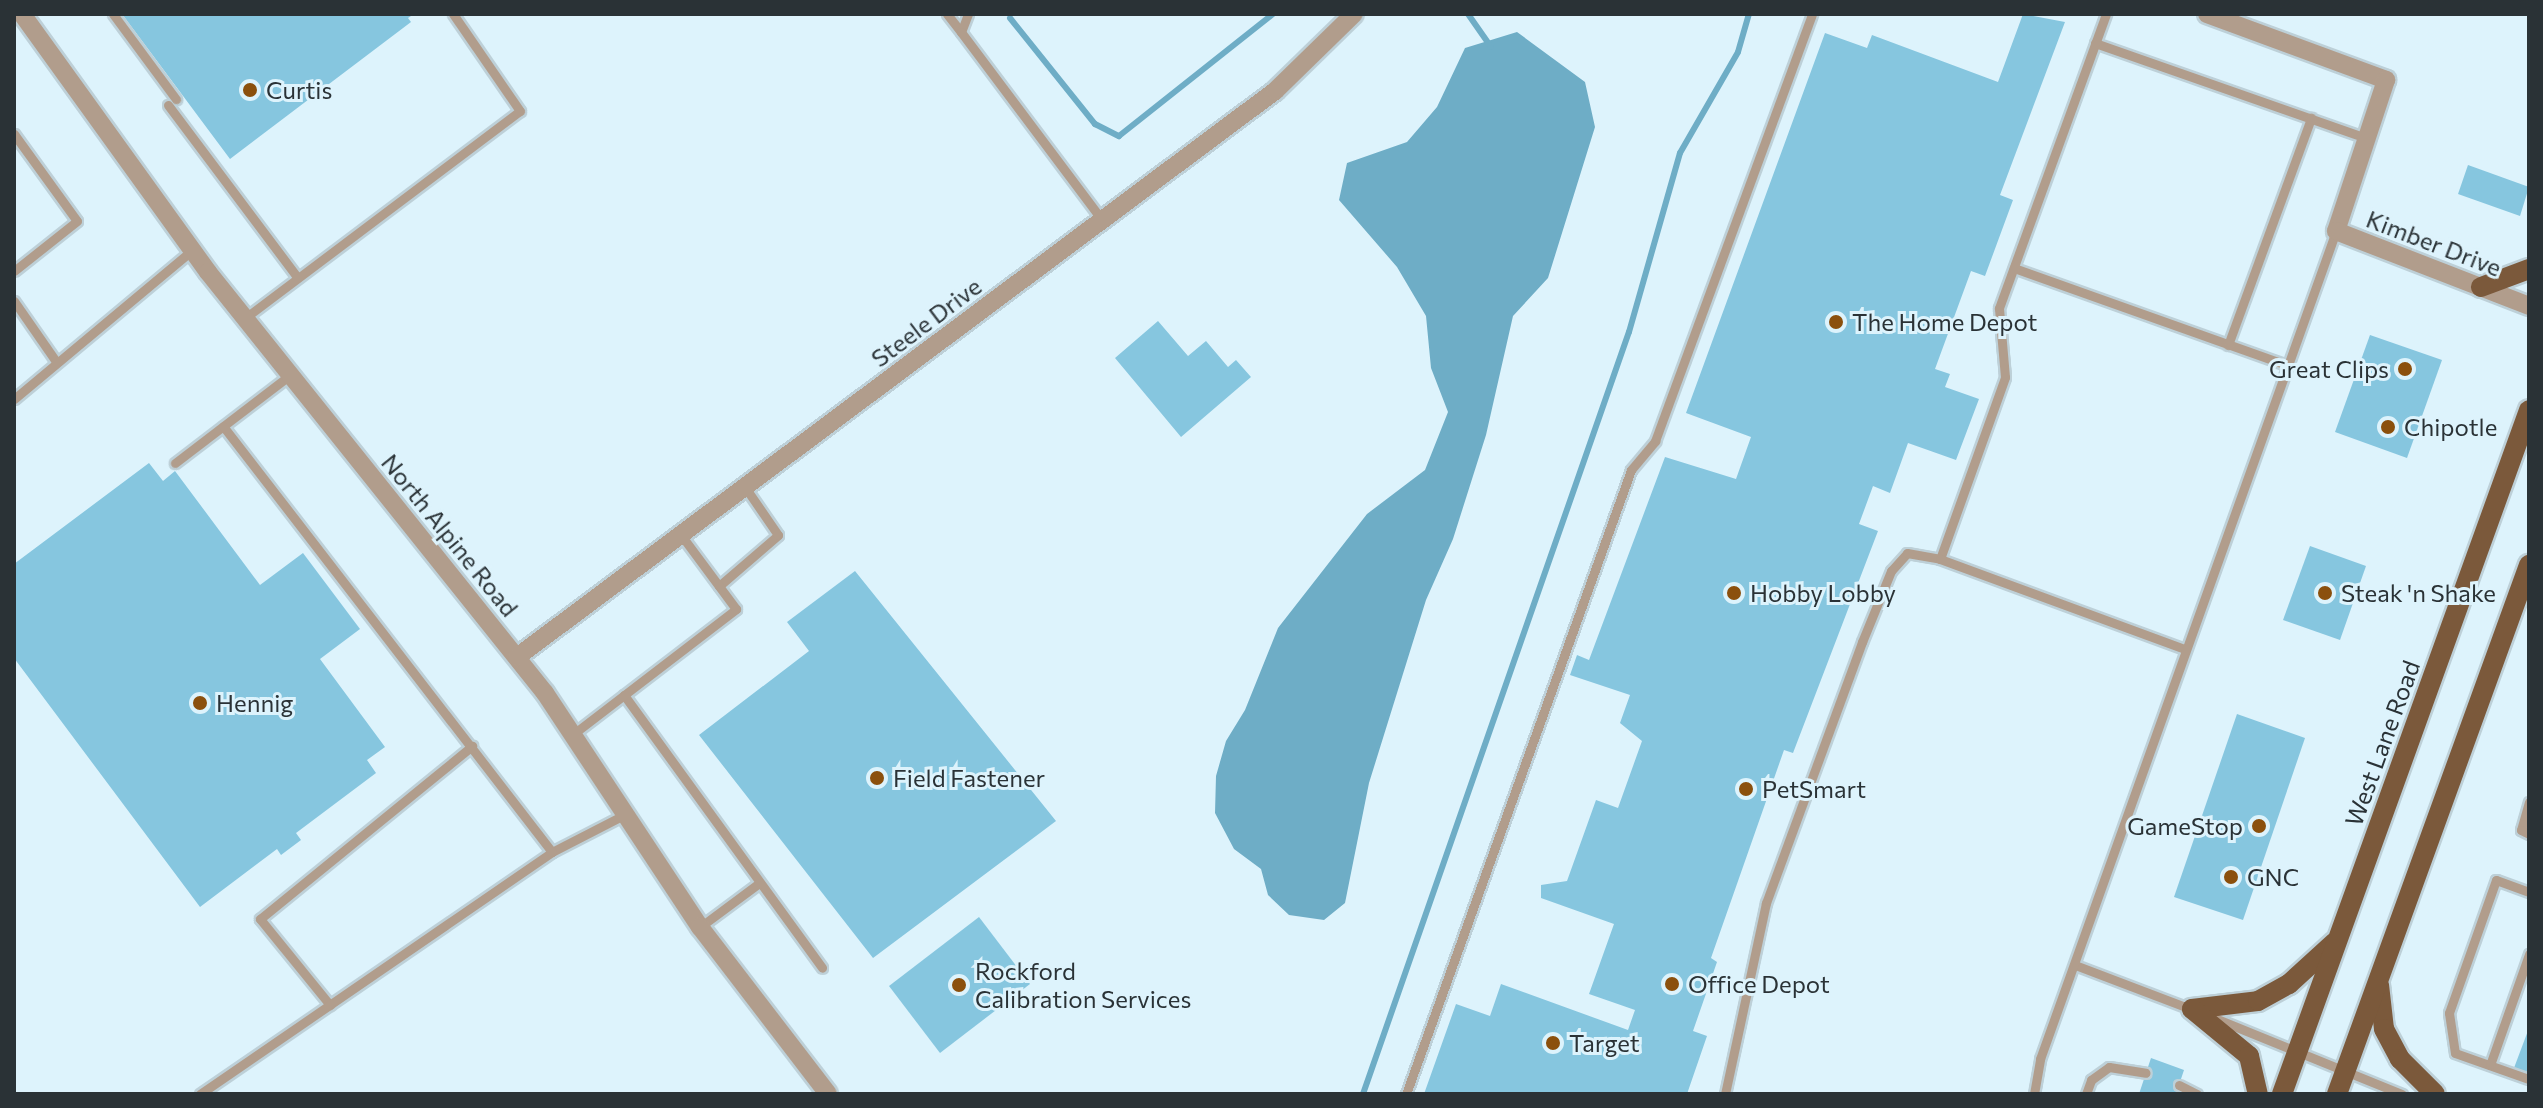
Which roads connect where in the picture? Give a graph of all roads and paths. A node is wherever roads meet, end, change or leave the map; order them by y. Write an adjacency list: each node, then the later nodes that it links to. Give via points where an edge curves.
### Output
1 (22, 14): 17 (street, North Alpine Road)
2 (113, 14): 21 (lane)
3 (453, 14): 21 (lane, via 520,111)
4 (947, 14): 10 (lane)
5 (968, 14): 10 (lane)
6 (1354, 14): 15 (street, Steele Drive, via 1275,91)
7 (1812, 14): 66 (lane, via 1655,441 1631,470)
8 (2106, 14): 11 (lane)
9 (2207, 14): 14 (street, Kimber Drive, via 2386,80)
10 (961, 32): 15 (lane)
11 (2095, 43): 12 (lane); 18 (lane)
12 (2311, 118): 14 (lane); 26 (lane)
13 (14, 134): 20 (lane, via 77,221)
14 (2367, 138): 16 (street, Kimber Drive)
15 (1102, 220): 34 (street, Steele Drive)
16 (2336, 231): 22 (street, Kimber Drive); 28 (lane)
17 (192, 250): 25 (street, North Alpine Road); 27 (lane)
18 (2014, 268): 26 (lane); 36 (lane, via 1999,308 2005,377)
19 (2529, 269): 22 (main road)
20 (14, 271)
21 (298, 278): 25 (lane)
22 (2481, 287): 24 (street, Kimber Drive)
23 (14, 301): 27 (lane)
24 (2529, 306)
25 (245, 318): 29 (street, North Alpine Road)
26 (2228, 345): 28 (lane)
27 (55, 360): 30 (lane)
28 (2287, 365): 39 (lane)
29 (290, 375): 32 (lane); 40 (street, North Alpine Road)
30 (14, 399)
31 (2529, 410): 51 (main road, West Lane Road)
32 (223, 426): 33 (lane); 43 (lane)
33 (175, 463)
34 (745, 487): 35 (street, Steele Drive); 38 (lane, via 778,535)
35 (681, 535): 38 (lane); 40 (street, Steele Drive)
36 (1940, 559): 39 (lane); 67 (lane, via 1907,553 1891,571 1862,642 1766,903)
37 (2529, 565): 55 (main road)
38 (719, 586): 41 (lane, via 736,609)
39 (2185, 649): 53 (lane)
40 (517, 657): 42 (street, North Alpine Road)
41 (624, 695): 42 (lane); 48 (lane)
42 (572, 735): 45 (street, North Alpine Road)
43 (472, 746): 47 (lane); 56 (lane, via 260,919)
44 (2529, 802): 46 (lane, via 2521,830)
45 (622, 816): 47 (lane); 50 (street, North Alpine Road)
46 (2529, 834)
47 (552, 852): 56 (lane)
48 (759, 883): 50 (lane); 54 (lane)
49 (2529, 892): 59 (lane, via 2496,880 2449,1013 2455,1053)
50 (700, 927): 65 (street, North Alpine Road)
51 (2338, 939): 57 (main road, via 2289,984 2258,1001); 58 (main road, West Lane Road)
52 (2529, 954): 59 (lane)
53 (2075, 965): 57 (lane); 68 (lane, via 2040,1059)
54 (822, 968)
55 (2379, 980): 61 (main road); 75 (main road, via 2384,1029 2400,1059)
56 (330, 1005): 64 (lane)
57 (2192, 1009): 58 (lane); 71 (main road, via 2249,1056)
58 (2298, 1049): 61 (lane); 72 (main road, West Lane Road)
59 (2490, 1065): 62 (lane)
60 (2146, 1073): 69 (lane, via 2100,1070)
61 (2345, 1074): 73 (main road); 74 (lane)
62 (2529, 1079)
63 (2179, 1085): 70 (lane)
64 (200, 1094)
65 (828, 1094)
66 (1406, 1094)
67 (1725, 1094)
68 (2034, 1094)
69 (2086, 1094)
70 (2197, 1094)
71 (2258, 1094)
72 (2282, 1094)
73 (2337, 1094)
74 (2402, 1094)
75 (2435, 1094)

